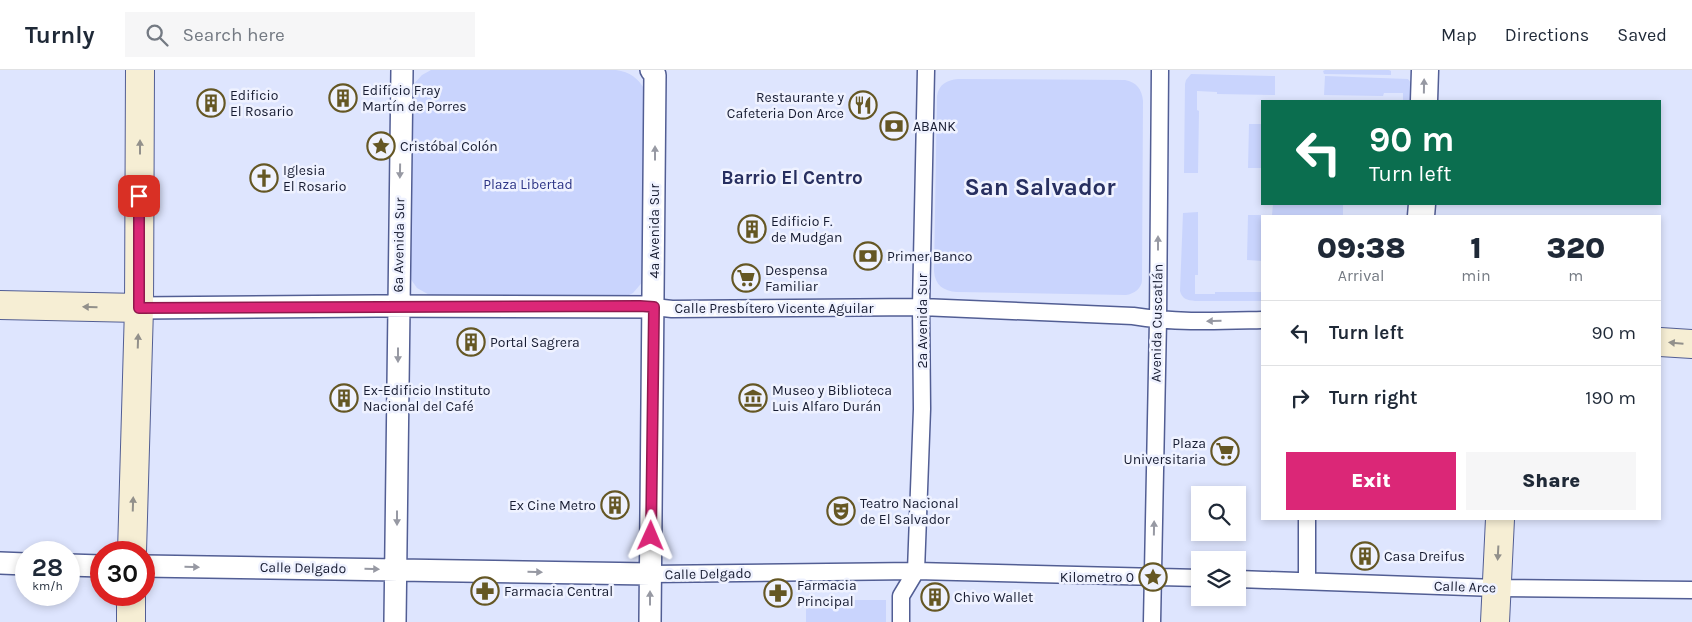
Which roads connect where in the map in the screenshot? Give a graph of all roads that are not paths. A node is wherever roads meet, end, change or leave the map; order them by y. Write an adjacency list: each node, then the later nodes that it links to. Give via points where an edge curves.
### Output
1 (140, 70): 12 (main road, one-way to 1)
2 (402, 70): 9 (street, 6a Avenida Sur, one-way to 9)
3 (651, 70): 10 (street, 4a Avenida Sur, one-way to 3, via 655,76)
4 (926, 70): 11 (street, 2a Avenida Sur)
5 (1160, 70): 13 (street, Avenida Cuscatlán, one-way to 5)
6 (1425, 70): 7 (street, one-way to 6)
7 (1424, 100)
8 (0, 305): 12 (main road, Calle Presbítero Vicente Aguilar, one-way to 8)
9 (398, 306): 10 (street, Calle Presbítero Vicente Aguilar); 12 (street, Calle Presbítero Vicente Aguilar); 23 (street, 6a Avenida Sur, one-way to 23)
10 (654, 307): 11 (street, Calle Presbítero Vicente Aguilar); 25 (street, 4a Avenida Sur)
11 (921, 307): 13 (street, Calle Presbítero Vicente Aguilar, via 1133,316); 24 (street, 2a Avenida Sur, via 922,409)
12 (139, 308): 19 (main road, one-way to 12)
13 (1158, 320): 14 (street, Calle Presbítero Vicente Aguilar, one-way to 13); 26 (street, Avenida Cuscatlán, one-way to 13)
14 (1261, 320)
15 (1661, 342): 16 (main road, one-way to 15)
16 (1692, 344)
17 (1307, 520): 29 (street)
18 (1500, 520): 30 (main road, one-way to 30)
19 (132, 541)
20 (0, 563): 21 (street)
21 (15, 564)
22 (155, 566): 23 (street, Calle Delgado, one-way to 23)
23 (396, 570): 25 (street, Calle Delgado, one-way to 25); 34 (street, 6a Avenida Sur)
24 (916, 571): 25 (street, Calle Delgado); 26 (street, Calle Delgado); 36 (street, via 902,596)
25 (650, 574): 35 (street, 4a Avenida Sur, one-way to 25)
26 (1153, 577): 27 (street); 37 (street, Avenida Cuscatlán)
27 (1191, 578)
28 (1246, 579): 29 (street, Calle Arce)
29 (1307, 581): 30 (street, Calle Arce)
30 (1496, 588): 31 (street, Calle Arce); 38 (main road)
31 (1692, 590)
32 (131, 606): 33 (main road)
33 (132, 622)
34 (395, 622)
35 (650, 622)
36 (901, 622)
37 (1152, 622)
38 (1495, 622)

